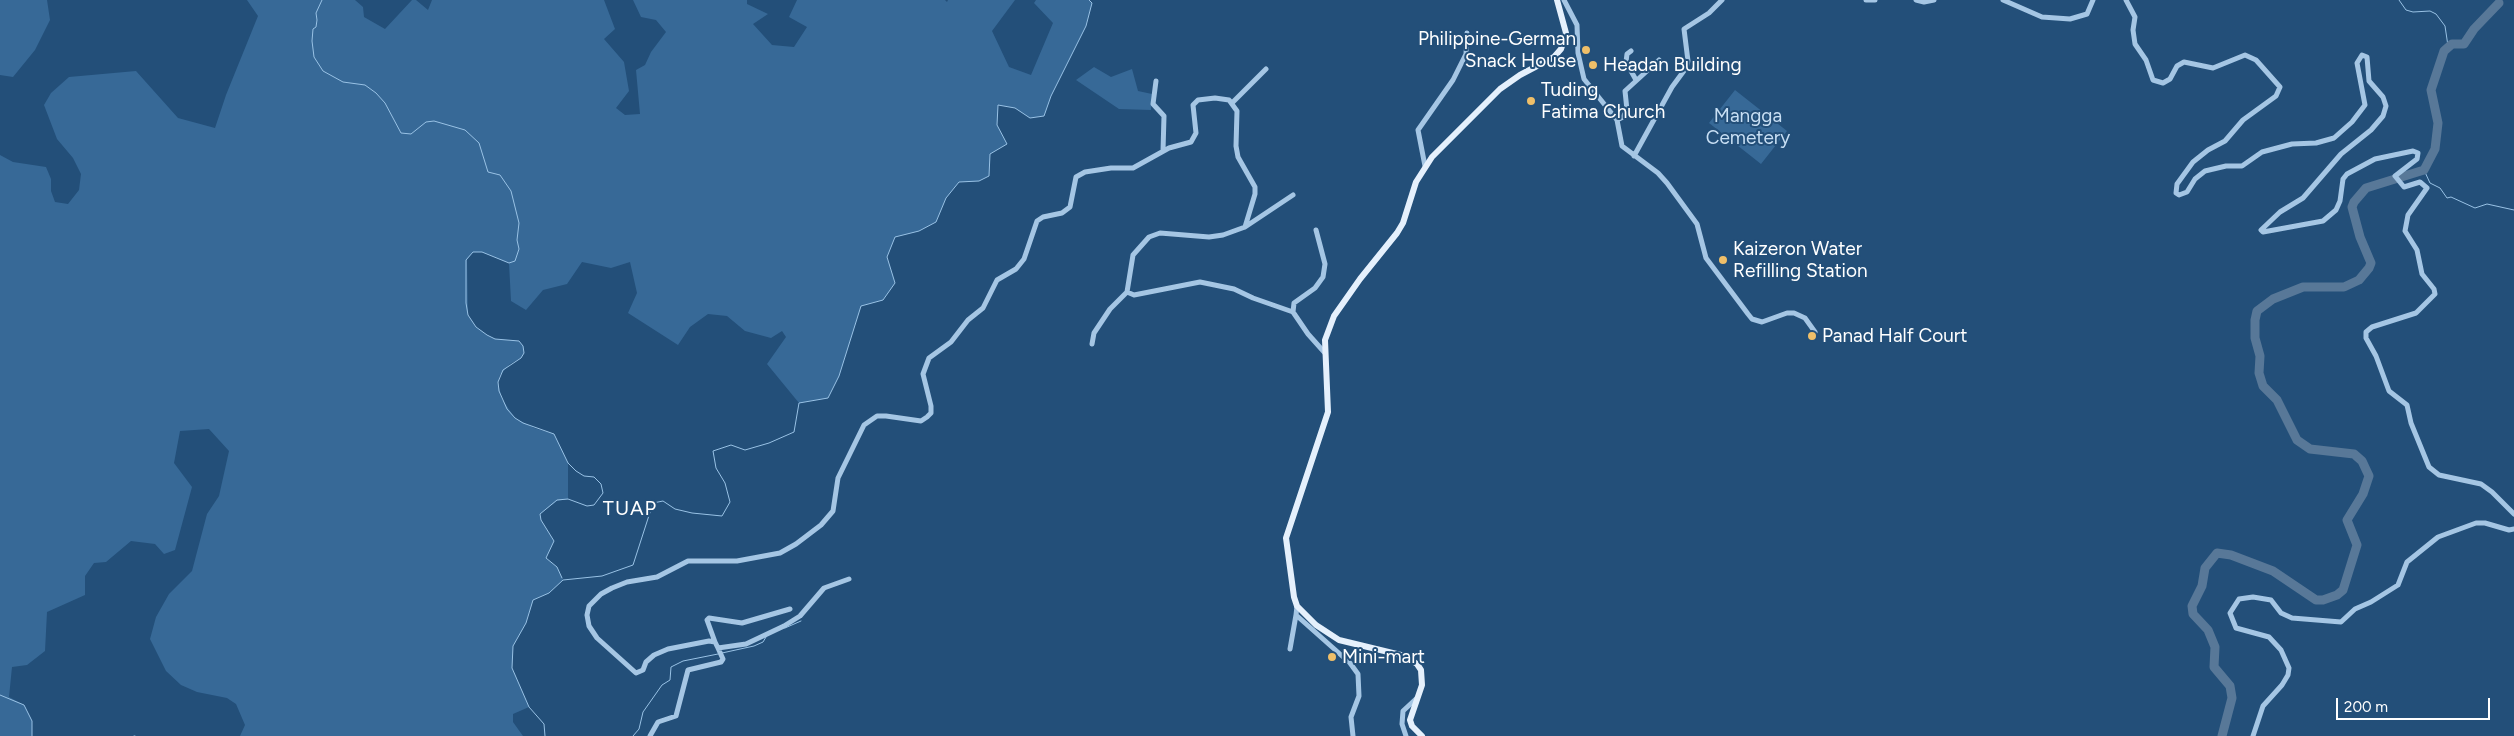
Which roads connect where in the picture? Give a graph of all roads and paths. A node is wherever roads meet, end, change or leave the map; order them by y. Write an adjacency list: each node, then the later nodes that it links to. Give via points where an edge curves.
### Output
1 (1557, 0): 21 (main road, via 1566,33 1562,49 1500,89)
2 (1564, 0): 18 (street, via 1577,25 1579,67 1584,79)
3 (1722, 0): 20 (street, via 1684,29 1686,68)
4 (1866, 0): 5 (street)
5 (1875, 0)
6 (1916, 0): 7 (street)
7 (1934, 0)
8 (2003, 0): 9 (street, via 2042,17 2070,19 2087,14)
9 (2093, 0)
10 (2126, 0): 30 (street, via 2135,17 2135,44 2146,60 2153,80 2163,83 2170,80 2177,66 2184,62 2213,68 2246,55 2256,60 2280,87 2276,96 2243,120 2225,141 2193,162 2177,184 2176,193 2179,195 2187,192 2205,171 2242,166 2262,152 2292,144 2316,144 2334,138 2365,106 2357,63 2365,55 2369,60 2369,81 2383,97 2386,106 2383,116 2341,154 2303,198 2280,212 2261,230 2323,220 2336,210 2347,174 2375,158 2413,151 2418,153 2417,159 2395,176 2402,185 2408,187 2420,182 2427,188 2405,226 2417,250 2422,274 2436,294 2416,313 2372,326 2366,332 2366,338 2388,390 2408,405 2410,422 2429,467 2440,475 2481,484)
11 (1467, 33): 21 (street, via 1466,54 1453,80 1418,130)
12 (1631, 51): 15 (street, via 1626,58)
13 (1659, 60): 15 (street)
14 (1266, 69): 17 (street)
15 (1636, 80): 18 (street, via 1625,91 1627,110)
16 (1156, 81): 19 (street, via 1153,104 1164,116)
17 (1232, 103): 19 (street, via 1215,98 1194,102 1192,110 1196,133 1191,142); 23 (street, via 1237,111 1238,157 1255,187)
18 (1617, 120): 20 (street, via 1622,146)
19 (1163, 151): 36 (street, via 1133,168 1085,172 1076,178 1070,207 1037,222 1024,259 1016,269 997,280 983,308 968,320 951,342 929,358 923,374 931,406 927,418 921,421 876,416 864,425 838,478 833,511 821,525 780,553 737,561 688,561 657,577 612,588 589,606 589,626 597,638 636,673 643,670 654,655 668,649)
20 (1634, 156): 27 (street, via 1663,178 1692,217 1706,258 1752,320 1762,322 1794,313 1805,318)
21 (1425, 166): 29 (main road, via 1397,233 1334,316 1325,340)
22 (1294, 195): 23 (street)
23 (1245, 227): 25 (street, via 1208,237 1160,233 1149,237 1133,255)
24 (1316, 230): 26 (street, via 1325,264 1323,277 1315,288 1294,302)
25 (1127, 292): 26 (street, via 1134,295 1200,282 1234,289); 28 (street, via 1110,309 1094,334)
26 (1293, 312): 29 (street)
27 (1815, 332)
28 (1092, 344)
29 (1325, 353): 33 (main road, via 1330,401 1328,412 1286,538)
30 (2514, 514)
31 (2514, 529): 44 (street, via 2485,523 2438,537 2407,562 2396,586 2355,609 2341,622 2286,617 2271,600 2253,597 2236,601 2230,613 2236,628 2269,637 2281,650 2289,668 2282,685 2260,712)
32 (849, 579): 37 (street, via 824,588 800,616 784,626 746,644)
33 (1297, 606): 35 (street); 39 (main road, via 1339,640 1412,659 1421,670)
34 (790, 609): 36 (street, via 742,623 709,618)
35 (1296, 615): 38 (street); 41 (street, via 1358,674 1359,696 1351,717)
36 (715, 642): 37 (street)
37 (718, 648): 40 (street, via 723,659 721,662 688,670 676,716 658,722)
38 (1290, 649)
39 (1418, 698): 42 (street, via 1403,712); 43 (main road, via 1410,720)
40 (650, 736)
41 (1353, 736)
42 (1406, 736)
43 (1422, 736)
44 (2253, 736)

